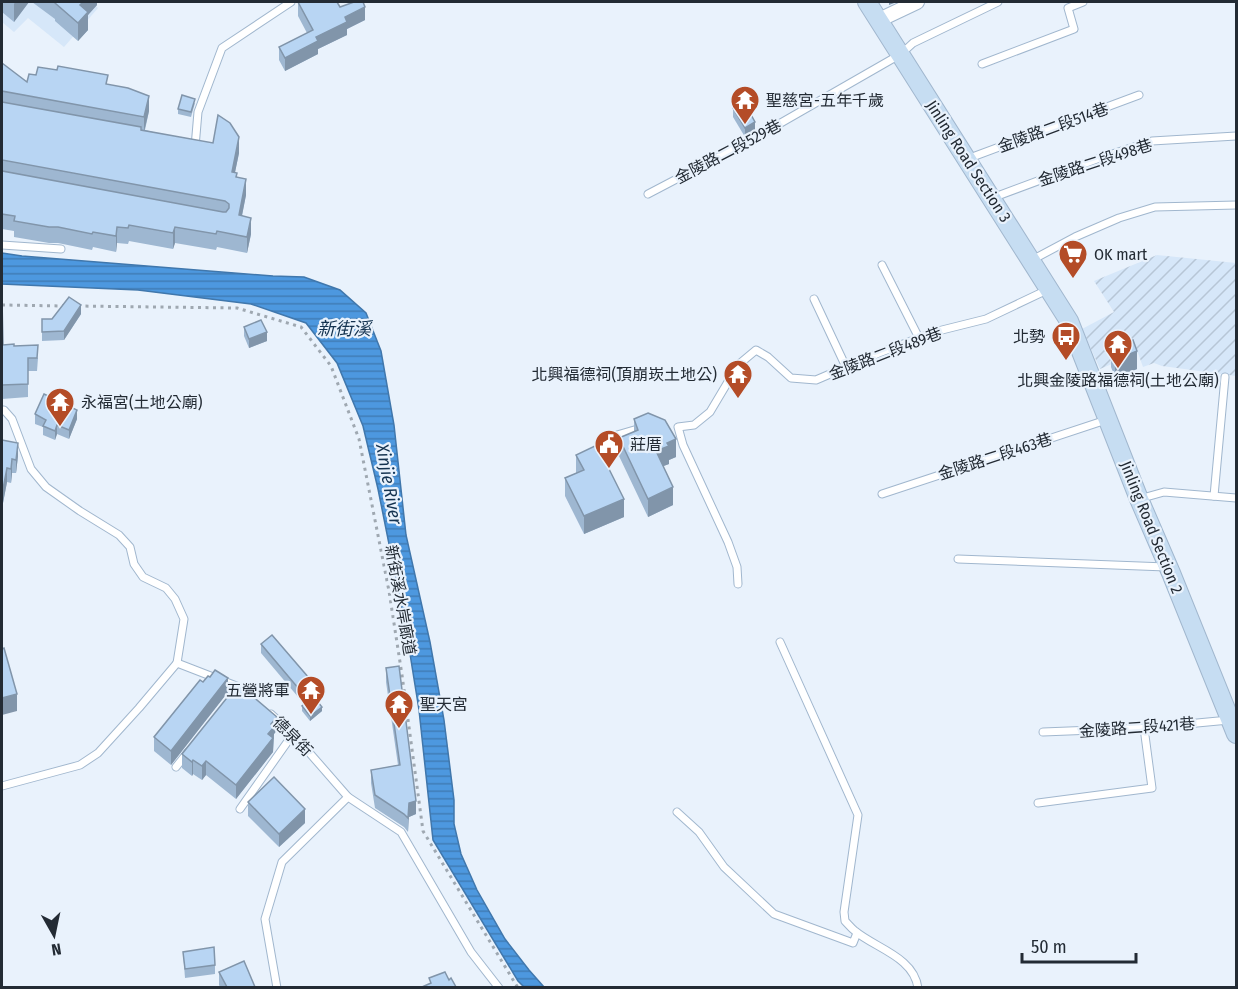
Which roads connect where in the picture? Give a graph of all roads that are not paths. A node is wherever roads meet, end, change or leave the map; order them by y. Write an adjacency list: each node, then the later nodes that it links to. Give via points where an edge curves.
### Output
1 (291, 2): 12 (lane, via 222,48 198,112 195,147)
2 (867, 2): 7 (main road, Jinling Road Section 3)
3 (917, 2): 7 (street)
4 (998, 2): 8 (lane, 金陵路二段529巷, via 913,43)
5 (1083, 2): 6 (lane)
6 (1067, 5): 9 (lane, via 1074,29)
7 (879, 20): 8 (main road, Jinling Road Section 3)
8 (901, 54): 13 (main road, Jinling Road Section 3); 14 (lane, 金陵路二段529巷)
9 (982, 64)
10 (1139, 95): 13 (lane, 金陵路二段514巷)
11 (1236, 136): 15 (lane, 金陵路二段498巷, via 1152,141)
12 (183, 145)
13 (967, 159): 15 (main road, Jinling Road Section 3)
14 (648, 194)
15 (992, 198): 19 (main road, Jinling Road Section 3)
16 (1236, 205): 19 (lane, via 1155,207 1119,218)
17 (2, 245): 18 (lane)
18 (61, 249)
19 (1032, 260): 21 (main road, Jinling Road Section 3)
20 (882, 265): 24 (lane)
21 (1050, 289): 23 (main road, Jinling Road Section 3); 24 (lane, 金陵路二段489巷, via 986,319)
22 (814, 300): 25 (lane)
23 (1069, 321): 28 (main road, Jinling Road Section 2)
24 (919, 338): 25 (lane, 金陵路二段489巷)
25 (846, 368): 31 (lane, 金陵路二段489巷, via 816,380 791,378 756,350 738,365 710,412 694,425)
26 (1225, 377): 34 (lane)
27 (2, 410): 41 (lane, via 12,419 31,469 46,486 119,535 130,547 142,577 166,588 175,599 184,619)
28 (1108, 419): 33 (lane, 金陵路二段463巷); 36 (main road, Jinling Road Section 2)
29 (667, 425): 31 (lane)
30 (646, 426): 32 (lane)
31 (678, 427): 39 (lane, via 738,567)
32 (617, 435)
33 (882, 494)
34 (1214, 496): 35 (lane); 36 (lane, via 1164,492)
35 (1236, 498)
36 (1139, 499): 38 (main road, Jinling Road Section 2)
37 (958, 559): 38 (lane)
38 (1169, 567): 46 (main road, Jinling Road Section 2)
39 (738, 584)
40 (780, 642): 57 (lane, via 858,815 844,912 845,921)
41 (177, 663): 42 (lane); 52 (lane, via 98,753 80,765)
42 (238, 687): 43 (lane); 44 (lane)
43 (247, 694)
44 (232, 696)
45 (264, 709): 49 (lane, 德泉街)
46 (1235, 724): 47 (lane, 金陵路二段421巷)
47 (1144, 728): 48 (lane, 金陵路二段421巷); 54 (lane, via 1152,788)
48 (1043, 732)
49 (293, 734): 53 (lane, 德泉街); 55 (lane)
50 (190, 749): 51 (lane)
51 (176, 767)
52 (2, 786)
53 (348, 797): 58 (lane, via 282,862 265,919); 59 (lane, 德泉街, via 401,832 471,952)
54 (1038, 803)
55 (240, 809)
56 (677, 812): 57 (lane, via 699,832 724,867 774,914 853,943)
57 (857, 933): 60 (lane, via 900,959)
58 (277, 987)
59 (499, 987)
60 (918, 987)

